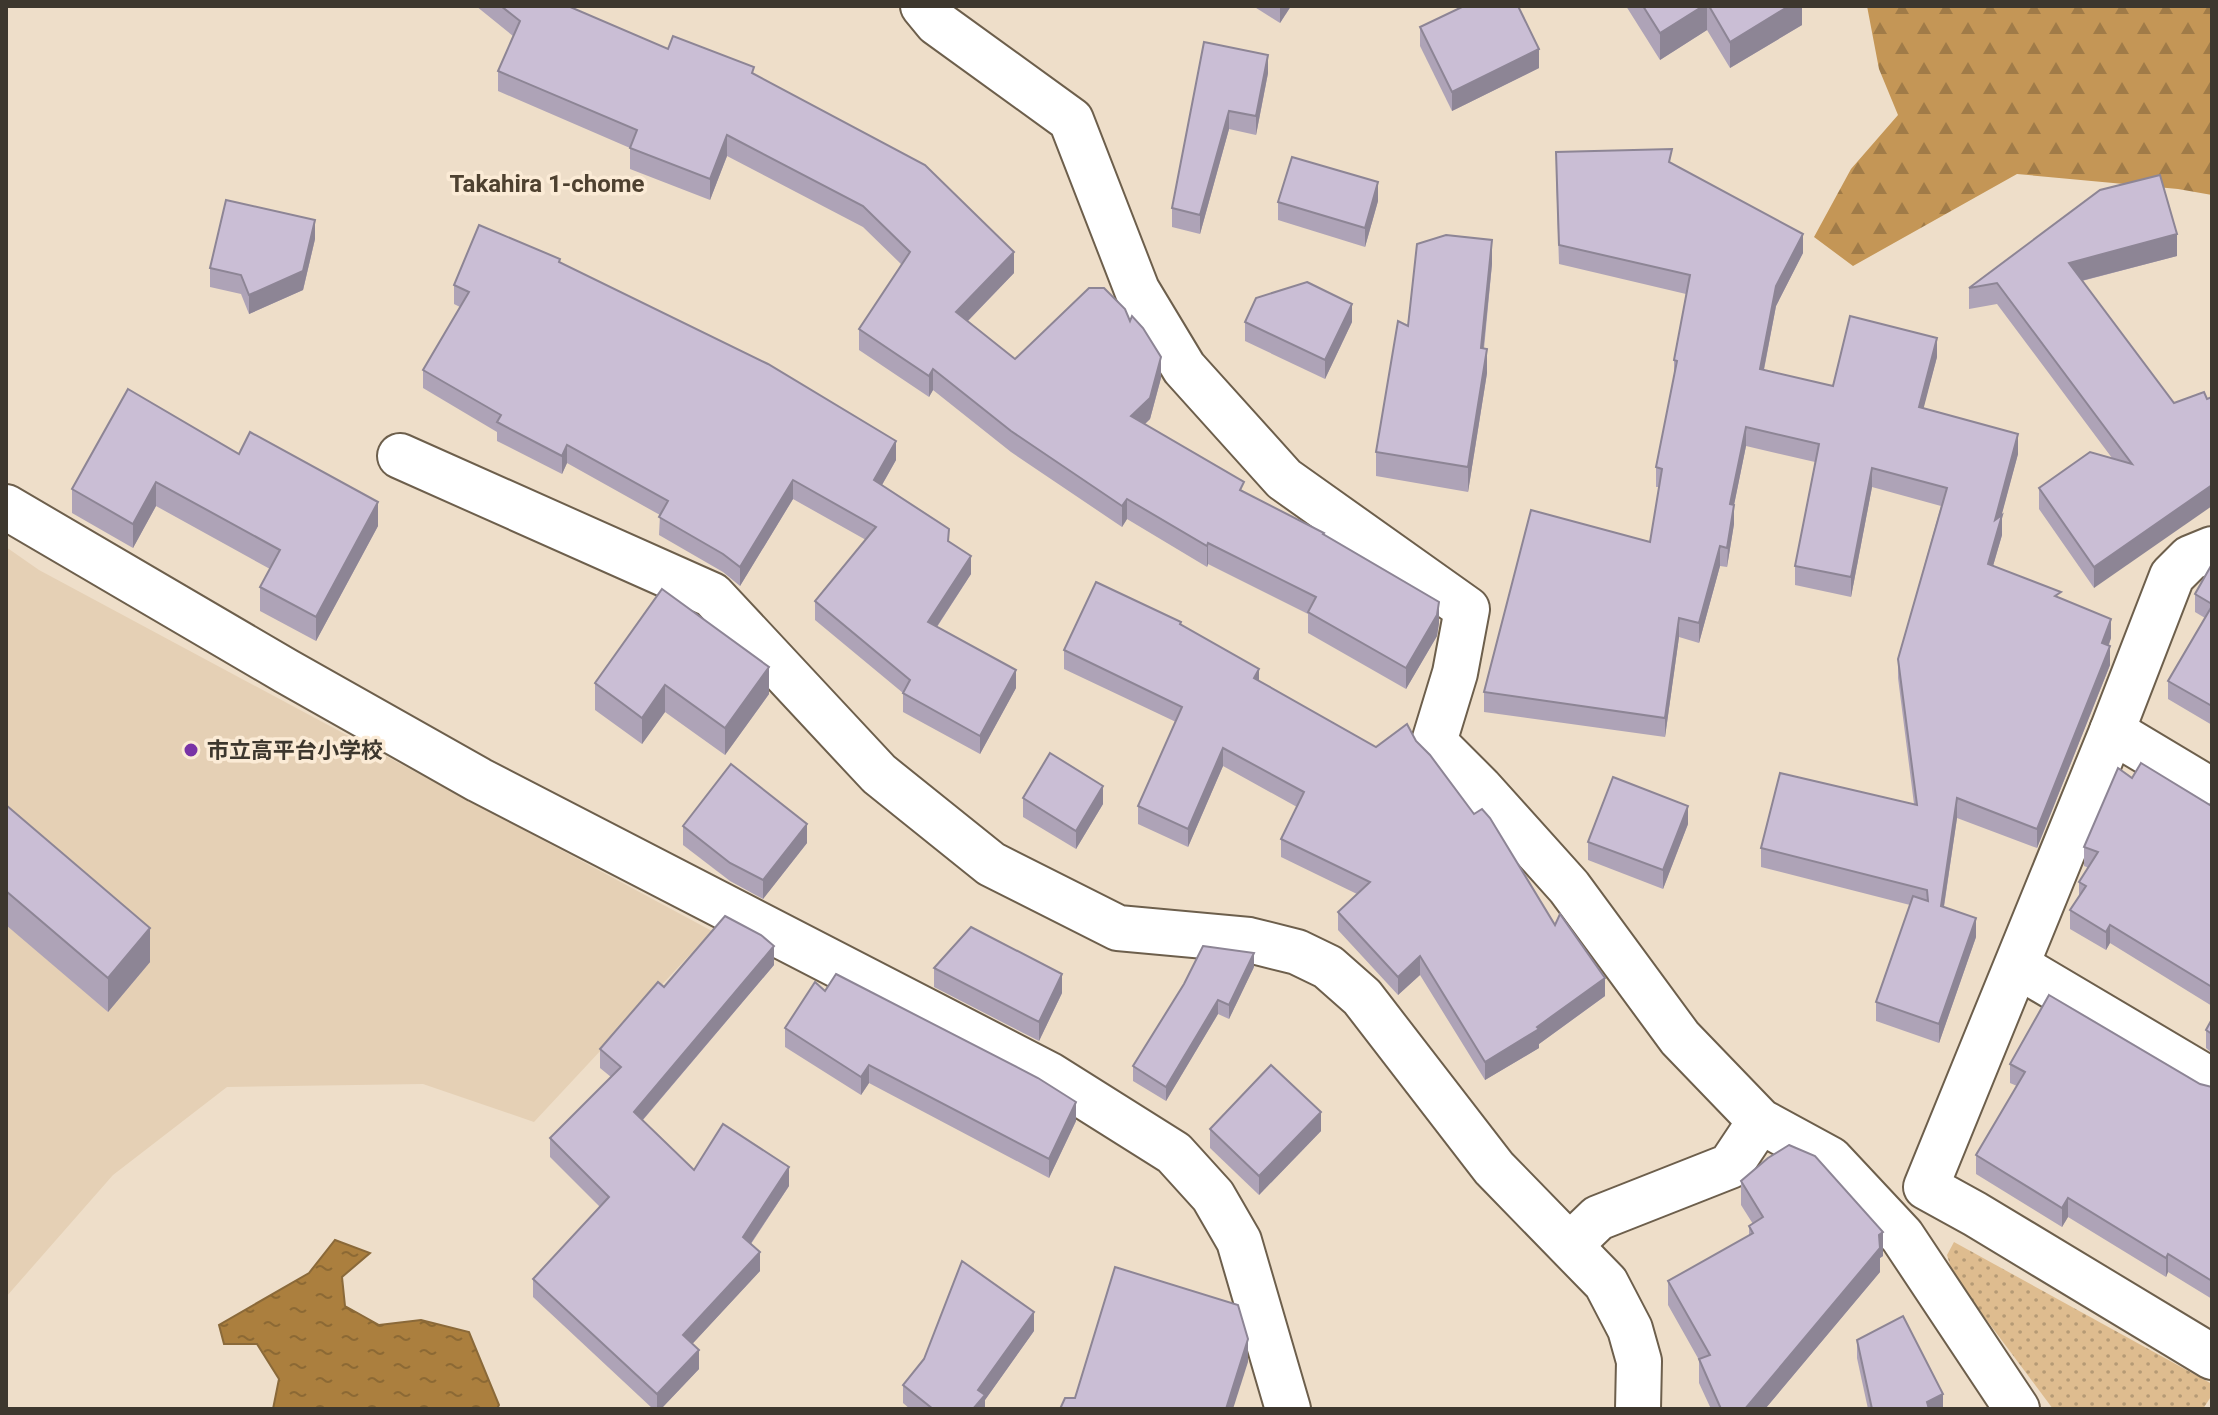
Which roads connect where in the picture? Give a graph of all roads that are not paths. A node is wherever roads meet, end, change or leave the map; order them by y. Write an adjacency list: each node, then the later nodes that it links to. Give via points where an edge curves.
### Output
1 (923, 6): 9 (street, via 937,23 1071,120 1137,290 1184,368 1274,468 1467,609 1434,742 1569,887 1680,1038)
2 (400, 456): 12 (street, via 712,595 879,774 991,864 1118,928 1249,940 1297,952 1328,967 1362,997 1494,1168)
3 (6, 507): 14 (street, via 479,780 1050,1075 1174,1153 1213,1196 1239,1241)
4 (2212, 549): 5 (street, via 2190,558 2172,576)
5 (2112, 731): 6 (street); 7 (street)
6 (2212, 791)
7 (2018, 966): 8 (street); 10 (street)
8 (2212, 1081)
9 (1760, 1121): 11 (street, via 1830,1159); 12 (street, via 1730,1166 1598,1218)
10 (1926, 1187): 11 (street); 13 (street)
11 (1902, 1236): 16 (street)
12 (1570, 1245): 15 (street, via 1606,1283 1630,1329 1639,1361)
13 (2212, 1357)
14 (1288, 1409)
15 (1638, 1409)
16 (2017, 1409)

